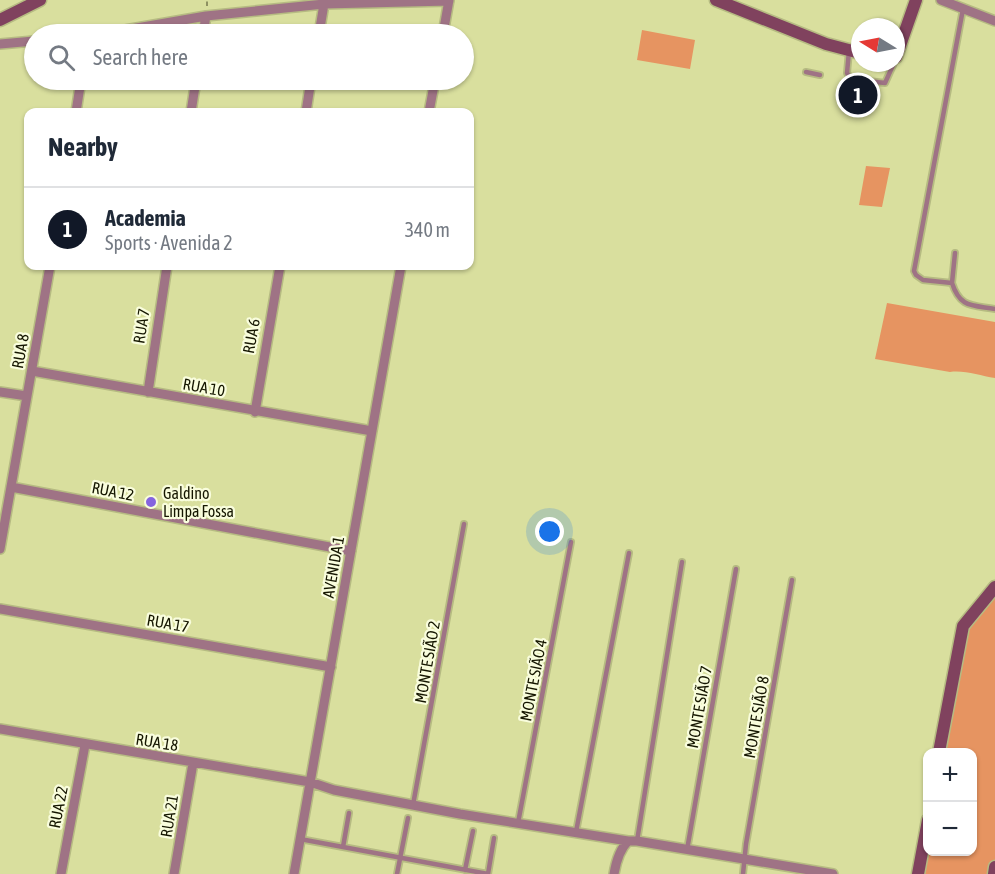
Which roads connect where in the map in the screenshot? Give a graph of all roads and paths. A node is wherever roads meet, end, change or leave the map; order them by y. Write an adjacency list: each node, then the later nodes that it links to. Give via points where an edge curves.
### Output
1 (40, 0): 9 (street)
2 (916, 0): 15 (street)
3 (941, 0): 7 (street)
4 (449, 1): 6 (street); 14 (street)
5 (722, 1): 18 (street)
6 (324, 4): 8 (street); 13 (street)
7 (963, 9): 10 (street); 36 (lane, via 914,271 923,280)
8 (206, 16): 11 (street); 12 (street)
9 (0, 20)
10 (995, 21)
11 (160, 24)
12 (205, 24)
13 (321, 24)
14 (445, 24)
15 (905, 31)
16 (24, 42): 17 (street)
17 (0, 44)
18 (851, 50)
19 (851, 62): 21 (lane, via 847,73 851,79 885,83)
20 (806, 72): 22 (lane)
21 (890, 72)
22 (820, 75)
23 (79, 90): 27 (street)
24 (194, 90): 28 (street)
25 (309, 90): 29 (street)
26 (433, 90): 30 (street)
27 (77, 108)
28 (192, 108)
29 (307, 108)
30 (430, 108)
31 (955, 253): 36 (lane)
32 (49, 270): 38 (street, RUA 8)
33 (166, 270): 40 (street, RUA 7)
34 (279, 270): 42 (street, RUA 6)
35 (400, 270): 43 (street, AVENIDA 1)
36 (952, 283): 37 (lane, via 964,304)
37 (995, 309)
38 (32, 371): 40 (street, RUA 10); 41 (street, RUA 8)
39 (0, 392): 41 (street)
40 (148, 392): 42 (street, RUA 10)
41 (27, 396): 44 (street, RUA 8)
42 (255, 412): 43 (street, RUA 10)
43 (372, 430): 48 (street, AVENIDA 1)
44 (11, 487): 47 (street, RUA 8); 48 (street, RUA 12)
45 (464, 524): 61 (lane, MONTE SIÃO 2)
46 (571, 542): 64 (lane, MONTE SIÃO 4)
47 (0, 549)
48 (351, 551): 55 (street, AVENIDA 1)
49 (629, 554): 66 (lane)
50 (682, 562): 69 (lane)
51 (736, 569): 72 (lane, MONTE SIÃO 7)
52 (792, 580): 74 (lane, MONTE SIÃO 8)
53 (995, 587): 58 (street, via 961,631)
54 (0, 609): 55 (street, RUA 17)
55 (331, 667): 60 (street, AVENIDA 1)
56 (0, 729): 57 (street, RUA 18)
57 (86, 745): 59 (street, RUA 18); 77 (street, RUA 22)
58 (940, 748)
59 (193, 763): 60 (street, RUA 18); 78 (street, RUA 21)
60 (310, 782): 61 (street, RUA 18); 68 (street, AVENIDA 1)
61 (413, 805): 64 (street, RUA 18)
62 (349, 813): 71 (lane)
63 (408, 818): 73 (lane)
64 (518, 823): 66 (street, RUA 18)
65 (473, 831): 76 (lane)
66 (576, 832): 69 (street, RUA 18)
67 (494, 838): 76 (lane, via 488,874)
68 (300, 839): 71 (lane); 79 (street, AVENIDA 1)
69 (633, 841): 72 (street, RUA 18); 81 (street, via 624,846 617,858)
70 (923, 844): 84 (street)
71 (343, 847): 73 (lane)
72 (687, 849): 74 (street, RUA 18)
73 (400, 858): 76 (lane); 80 (lane)
74 (744, 859): 82 (lane, MONTE SIÃO 8); 83 (street, RUA 18)
75 (995, 867): 85 (street)
76 (465, 870)
77 (61, 874)
78 (174, 874)
79 (294, 874)
80 (396, 874)
81 (614, 874)
82 (743, 874)
83 (832, 874)
84 (918, 874)
85 (994, 874)

